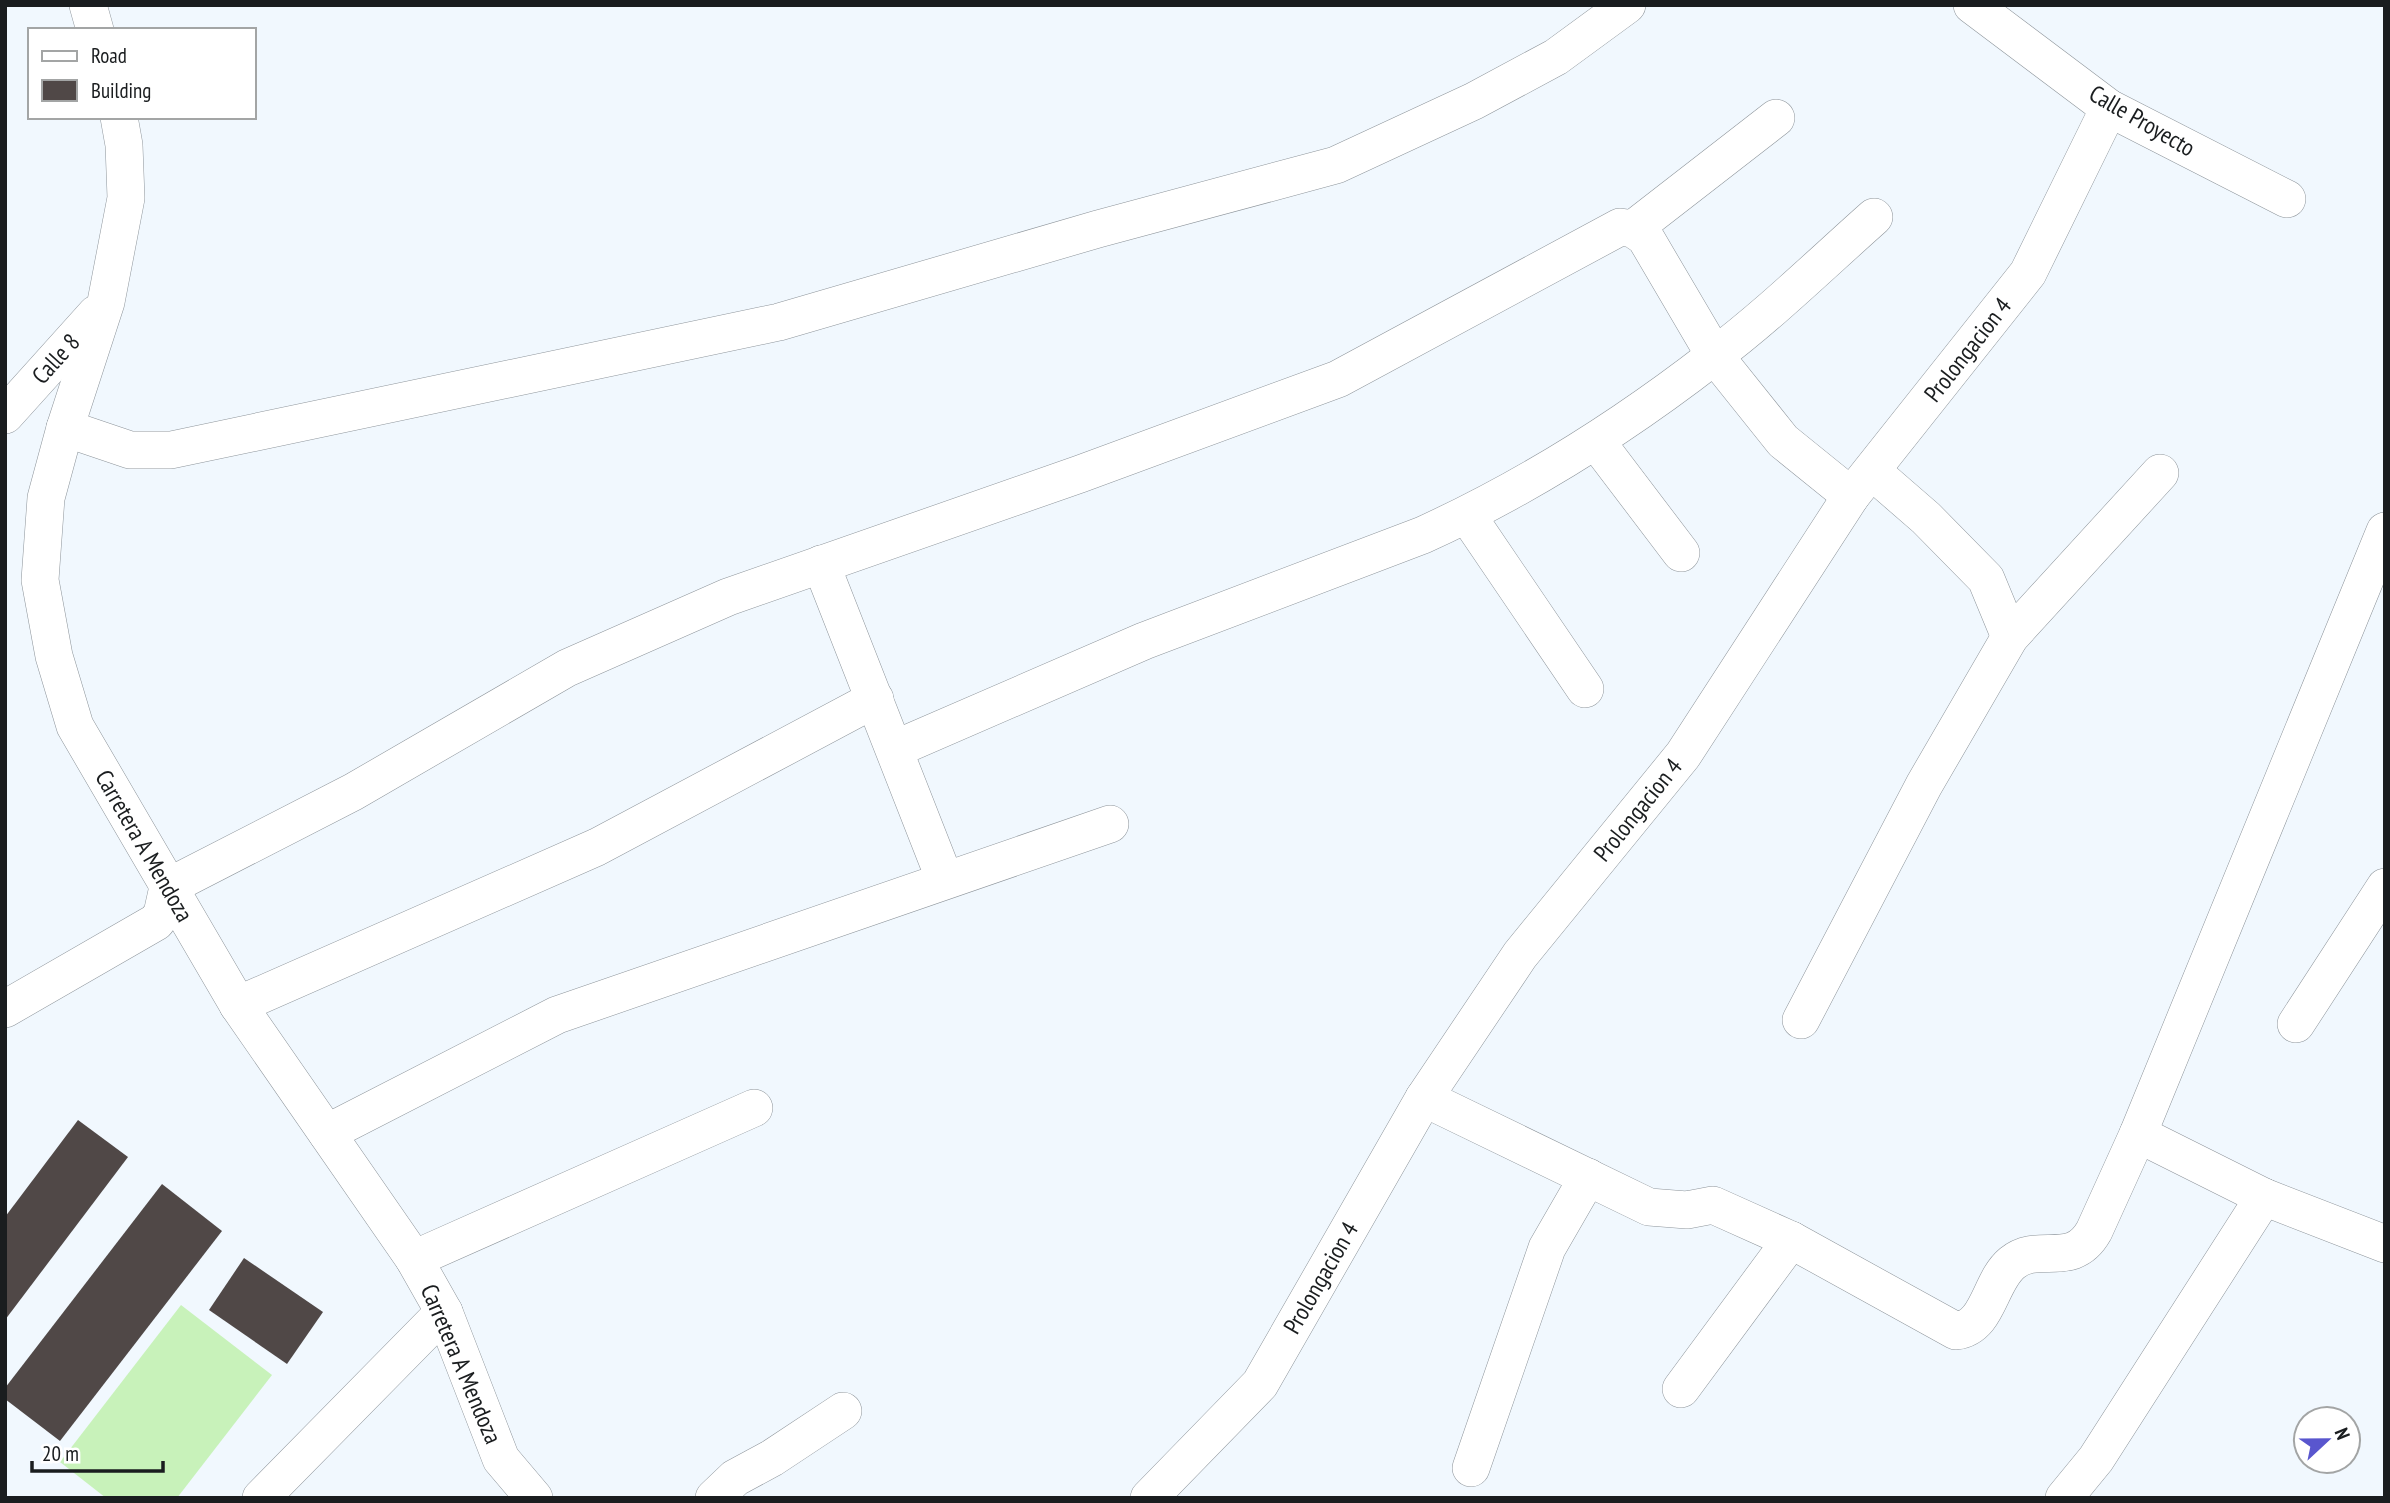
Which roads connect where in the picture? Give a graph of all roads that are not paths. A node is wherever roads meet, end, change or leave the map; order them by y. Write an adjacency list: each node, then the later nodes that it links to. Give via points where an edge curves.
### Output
1 (88, 5): 4 (street)
2 (1627, 5): 14 (street, via 1556,57 1336,165 779,322 172,450 130,450)
3 (1972, 5): 5 (street, Calle Proyecto)
4 (94, 28)
5 (2109, 108): 8 (street, Calle Proyecto); 17 (street, Prolongacion 4, via 2028,273)
6 (1776, 118): 10 (street)
7 (119, 119): 11 (street, Carretera A Mendoza, via 126,198)
8 (2287, 199)
9 (1874, 217): 12 (street)
10 (1633, 229): 12 (street, via 1645,237); 21 (street, via 1606,232 1338,379)
11 (106, 302): 13 (street, Calle 8); 14 (street, Carretera A Mendoza)
12 (1715, 356): 15 (street); 17 (street, via 1783,441)
13 (5, 415)
14 (65, 428): 28 (street, Carretera A Mendoza, via 46,498 40,580 54,656 75,726)
15 (1595, 441): 18 (street); 20 (street)
16 (2160, 473): 22 (street)
17 (1862, 484): 22 (street, via 1926,518 1986,579); 34 (street, Prolongacion 4, via 1683,755 1520,955)
18 (1467, 514): 23 (street); 25 (street, via 1143,641)
19 (2385, 531): 37 (street)
20 (1681, 553)
21 (821, 564): 24 (street); 28 (street, via 728,597 567,668 353,792)
22 (2010, 637): 32 (street, via 1924,785)
23 (1585, 689)
24 (875, 699): 25 (street); 30 (street, via 597,847)
25 (895, 749): 27 (street)
26 (1110, 824): 27 (street)
27 (945, 880): 36 (street, via 557,1014)
28 (168, 887): 30 (street, Carretera A Mendoza); 31 (street, via 156,922)
29 (2385, 887): 33 (street)
30 (237, 1005): 36 (street, Carretera A Mendoza)
31 (5, 1009)
32 (1801, 1020)
33 (2296, 1024)
34 (1424, 1098): 38 (street); 50 (street, Prolongacion 4, via 1260,1384)
35 (754, 1108): 42 (street)
36 (327, 1133): 42 (street, Carretera A Mendoza)
37 (2138, 1134): 39 (street); 40 (street, via 2086,1244 2073,1252 2015,1261 2005,1270 1976,1324 1966,1330 1956,1331)
38 (1588, 1177): 40 (street, via 1649,1208 1687,1210 1713,1205); 46 (street, via 1547,1248)
39 (2264, 1196): 41 (street); 51 (street, via 2096,1459)
40 (1791, 1240): 44 (street)
41 (2385, 1244)
42 (414, 1259): 43 (street, Carretera A Mendoza)
43 (444, 1312): 47 (street); 48 (street, Carretera A Mendoza, via 502,1458)
44 (1681, 1389)
45 (843, 1411): 49 (street, via 735,1478)
46 (1471, 1468)
47 (261, 1498)
48 (534, 1498)
49 (714, 1498)
50 (1149, 1498)
51 (2064, 1498)

